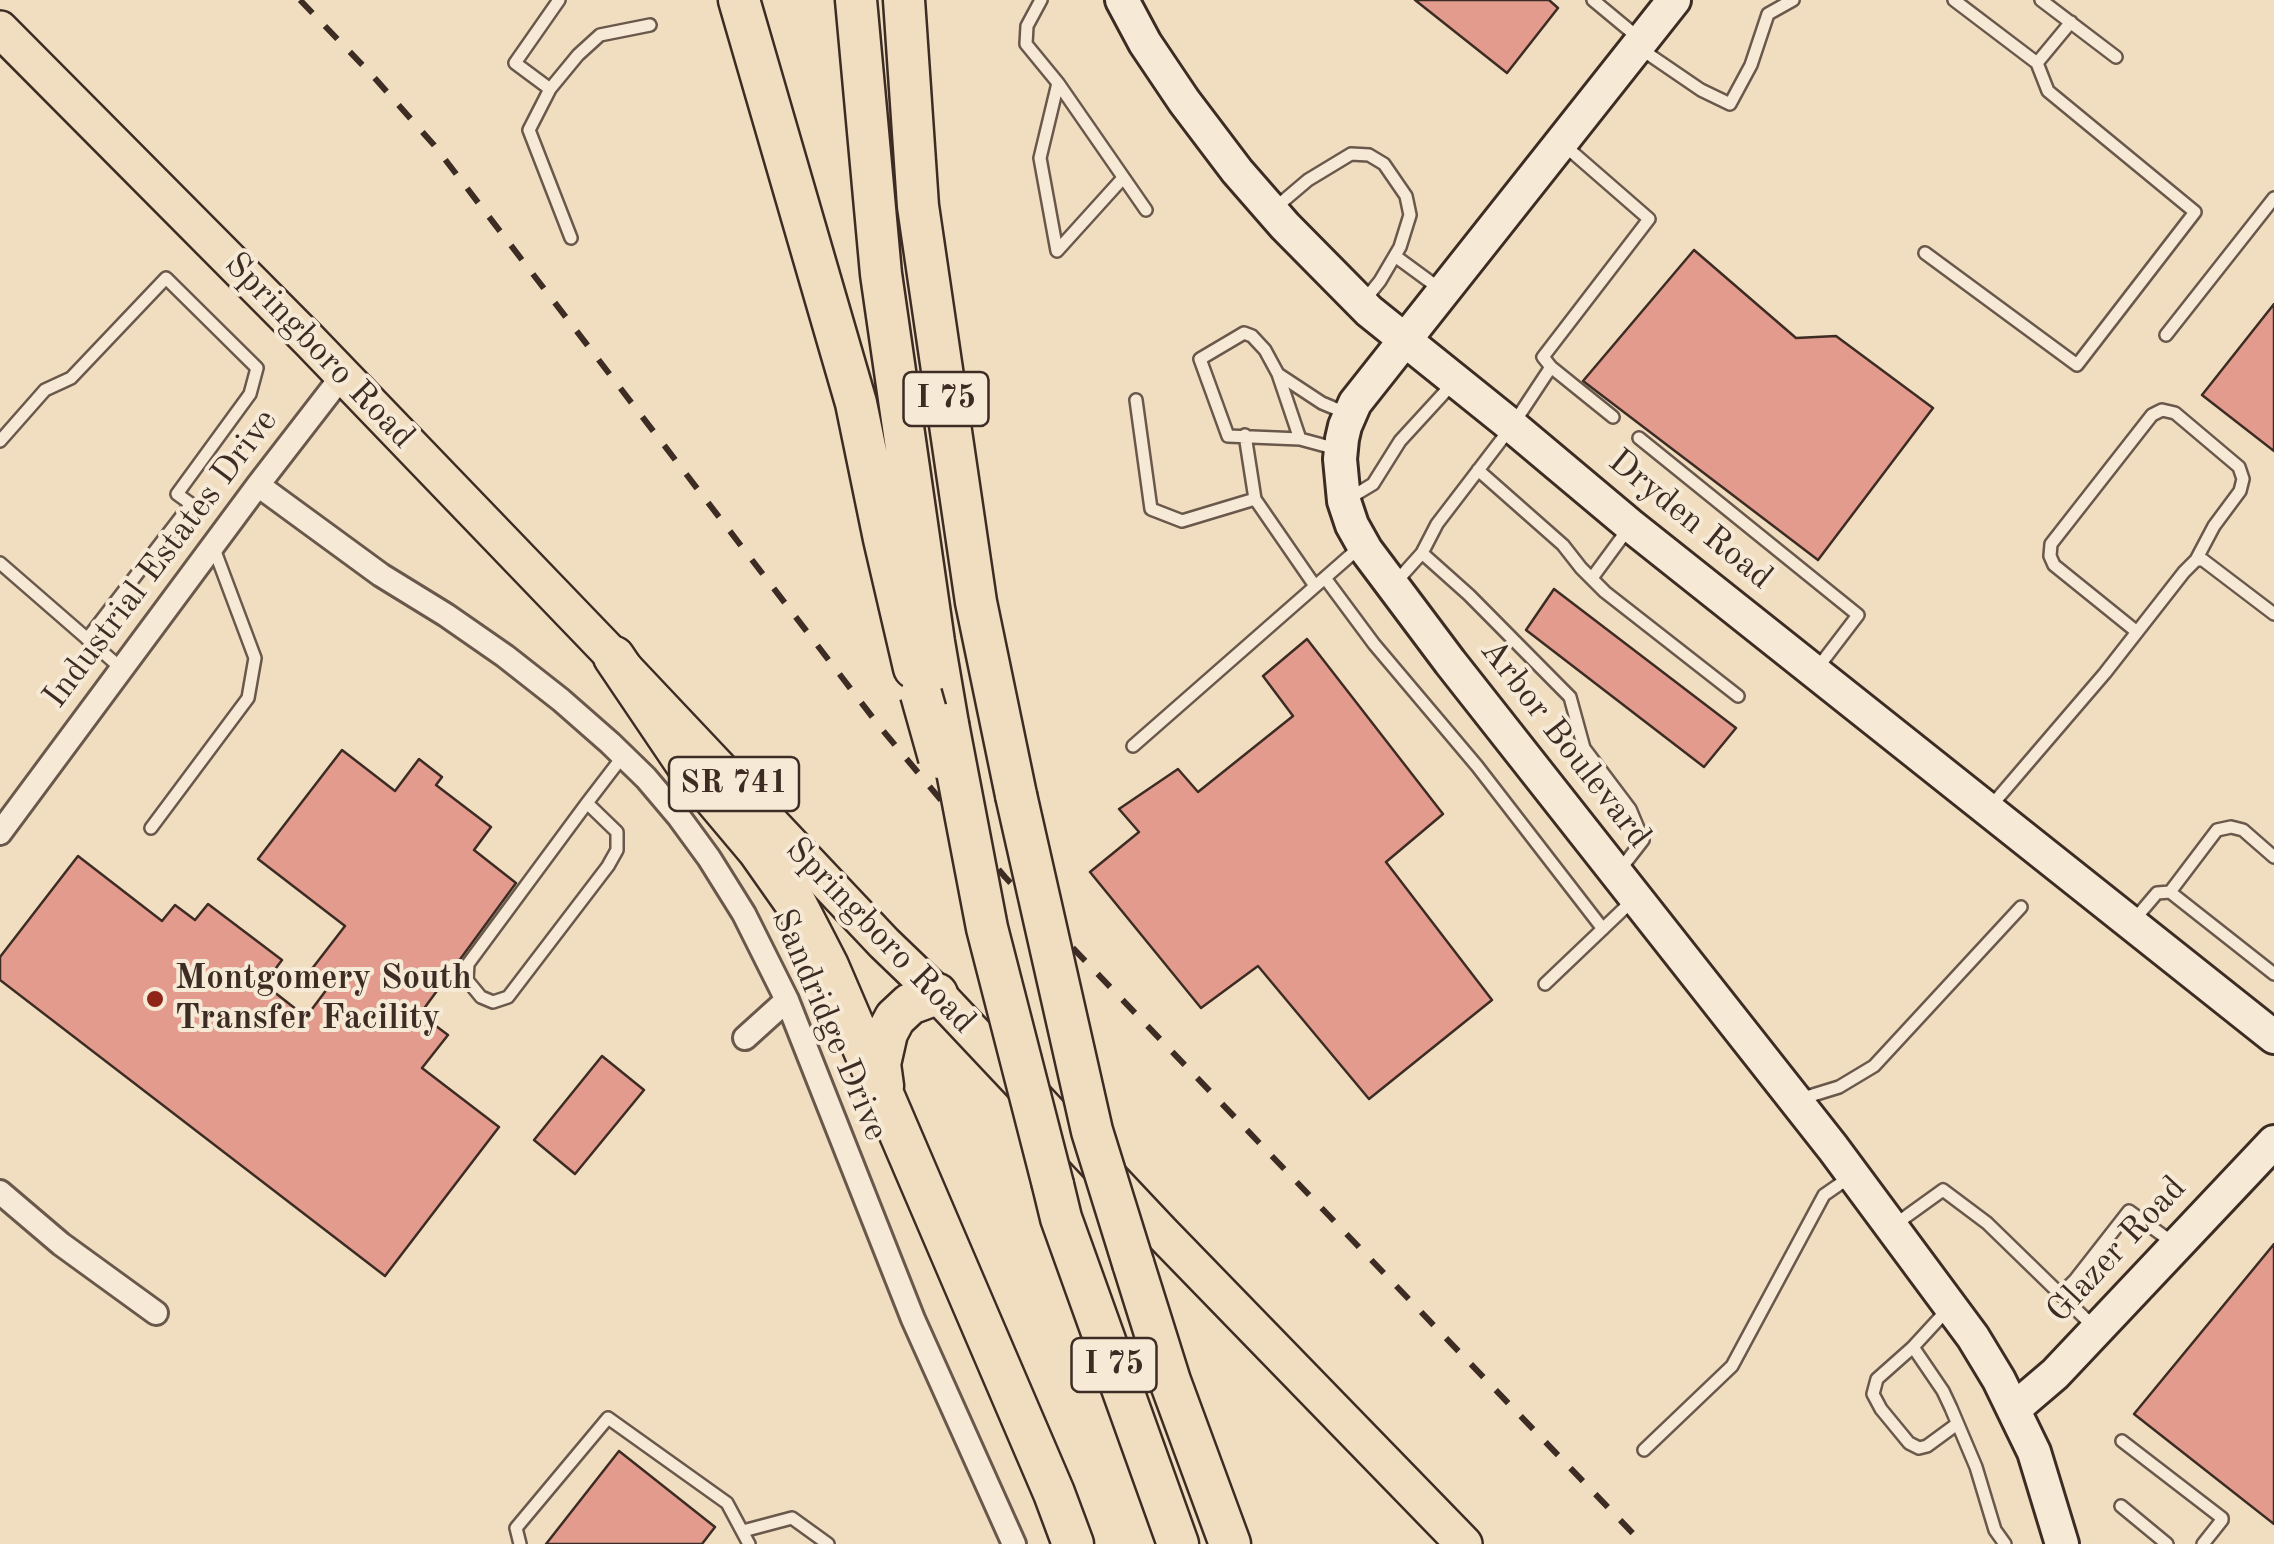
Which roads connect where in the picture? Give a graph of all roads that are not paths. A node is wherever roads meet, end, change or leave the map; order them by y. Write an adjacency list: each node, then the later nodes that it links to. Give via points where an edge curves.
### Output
1 (560, 0): 19 (lane, via 515,63)
2 (739, 0): 76 (highway, bridge, via 856,403 921,694)
3 (856, 0): 76 (highway, I 75, bridge, via 881,274 934,642)
4 (904, 0): 108 (highway, I 75, bridge, via 918,206 976,602 1016,795 1092,1131)
5 (1041, 0): 18 (lane, via 1026,44)
6 (1122, 0): 24 (street, Dryden Road, via 1184,101)
7 (1593, 0): 15 (lane)
8 (1674, 0): 15 (street, Arbor Boulevard)
9 (1793, 0): 15 (lane, via 1768,14 1730,104 1700,90)
10 (1954, 0): 17 (lane)
11 (2041, 0): 12 (lane)
12 (2071, 22): 16 (lane); 17 (lane)
13 (650, 25): 19 (lane, via 600,34)
14 (0, 29): 34 (main road, Springboro Road / SR 741)
15 (1640, 43): 20 (street, Arbor Boulevard)
16 (2116, 57)
17 (2037, 62): 26 (lane, via 2048,92 2195,212 2077,365)
18 (1058, 83): 21 (lane); 21 (lane, via 1040,158 1058,251)
19 (550, 88): 25 (lane, via 529,130)
20 (1561, 142): 28 (street, Arbor Boulevard); 32 (lane, via 1650,219 1544,357)
21 (1124, 178): 23 (lane)
22 (2274, 198): 30 (lane)
23 (1146, 210)
24 (1272, 210): 27 (lane, via 1350,154 1369,156 1384,164 1406,196 1410,216); 29 (street, Dryden Road)
25 (572, 238)
26 (1924, 253)
27 (1395, 256): 28 (lane); 29 (lane)
28 (1444, 292): 31 (street, Arbor Boulevard)
29 (1362, 304): 31 (street, Dryden Road)
30 (2166, 335)
31 (1406, 341): 35 (street, Dryden Road); 37 (street, Arbor Boulevard)
32 (1551, 367): 38 (lane); 39 (lane)
33 (1278, 374): 37 (lane); 40 (lane, via 1265,350 1244,333 1200,359 1228,436); 41 (lane)
34 (344, 376): 46 (street, Industrial Estates Drive); 61 (main road, Springboro Road / SR 741)
35 (1456, 380): 39 (street, Dryden Road); 48 (lane, via 1400,441 1374,484)
36 (1136, 400): 47 (lane, via 1150,509 1182,521)
37 (1350, 415): 44 (street, Arbor Boulevard)
38 (1613, 417)
39 (1512, 426): 45 (lane); 49 (street, Dryden Road)
40 (1245, 435): 41 (lane); 47 (lane)
41 (1300, 438): 44 (lane)
42 (1639, 438): 63 (lane, via 1858,615)
43 (0, 440): 60 (lane, via 45,390 71,378 166,278 258,368 250,394 177,494 191,504)
44 (1341, 450): 48 (street, Arbor Boulevard)
45 (1478, 470): 52 (lane); 55 (lane)
46 (258, 486): 51 (street, Industrial Estates Drive); 66 (street, Sandridge Drive, via 505,656)
47 (1255, 498): 56 (lane)
48 (1344, 501): 50 (street, Arbor Boulevard)
49 (1630, 525): 55 (lane); 63 (street, Dryden Road)
50 (1363, 544): 56 (lane); 57 (street, Arbor Boulevard)
51 (213, 546): 62 (street, Industrial Estates Drive); 70 (lane, via 255,658 248,698)
52 (1422, 553): 57 (lane); 72 (lane, via 1570,698 1584,748 1630,810 1643,840)
53 (2196, 560): 58 (lane); 59 (lane); 59 (lane, via 2242,479 2239,467 2175,413 2162,410 2050,544 2054,565)
54 (0, 563): 60 (lane)
55 (1592, 578): 64 (lane)
56 (1320, 582): 65 (lane); 77 (lane, via 1477,766)
57 (1393, 585): 72 (street, Arbor Boulevard)
58 (2274, 614)
59 (2137, 632): 68 (lane)
60 (87, 639): 62 (lane)
61 (614, 657): 80 (main road, Springboro Road / SR 741); 85 (highway, via 689,768 796,904)
62 (122, 669): 69 (street, Industrial Estates Drive)
63 (1814, 672): 68 (street, Dryden Road)
64 (1738, 696)
65 (1133, 746)
66 (624, 756): 67 (lane); 81 (street, Sandridge Drive, via 709,858)
67 (587, 803): 67 (lane, via 468,964 467,980 481,997 492,1002 508,996 617,850 617,832)
68 (1988, 809): 75 (street, Dryden Road)
69 (4, 818)
70 (152, 828)
71 (2274, 857): 73 (lane, via 2243,830 2217,830)
72 (1626, 886): 77 (lane); 84 (street, Arbor Boulevard)
73 (2170, 892): 75 (lane, via 2157,893); 78 (lane)
74 (2021, 907): 84 (lane, via 1874,1066 1839,1087)
75 (2131, 923): 82 (street, Dryden Road)
76 (988, 928): 107 (highway, I 75, bridge, via 1062,1218)
77 (1602, 929): 79 (lane)
78 (2274, 974)
79 (1545, 984)
80 (938, 994): 85 (highway, via 910,1004 886,1033 880,1064); 109 (main road, Springboro Road / SR 741)
81 (786, 1000): 83 (street); 105 (street, Sandridge Drive, via 913,1319)
82 (2274, 1037)
83 (746, 1038)
84 (1796, 1100): 87 (street, Arbor Boulevard)
85 (888, 1108): 106 (highway)
86 (2274, 1142): 90 (street, Glazer Road)
87 (1854, 1175): 89 (street, Arbor Boulevard); 99 (lane, via 1824,1195 1732,1366)
88 (0, 1192): 93 (street)
89 (1893, 1226): 91 (lane, via 1943,1190 1988,1223); 92 (street, Arbor Boulevard)
90 (2176, 1245): 91 (lane, via 2129,1211); 94 (street, Glazer Road)
91 (2060, 1294): 94 (lane)
92 (1952, 1306): 95 (lane); 96 (street, Arbor Boulevard)
93 (156, 1313)
94 (2096, 1329): 96 (street, Glazer Road)
95 (1913, 1346): 97 (lane); 97 (lane, via 1877,1379 1872,1394 1908,1443 1920,1448)
96 (2014, 1409): 111 (street, Arbor Boulevard)
97 (1957, 1424): 110 (lane)
98 (2122, 1442): 113 (lane, via 2222,1518)
99 (1644, 1450)
100 (2120, 1506): 112 (lane)
101 (742, 1531): 102 (lane, via 728,1503 608,1418 516,1528); 103 (lane); 104 (lane, via 792,1518)
102 (520, 1544)
103 (749, 1544)
104 (828, 1544)
105 (1014, 1544)
106 (1073, 1544)
107 (1178, 1544)
108 (1230, 1544)
109 (1464, 1544)
110 (2006, 1544)
111 (2062, 1544)
112 (2167, 1544)
113 (2204, 1544)

